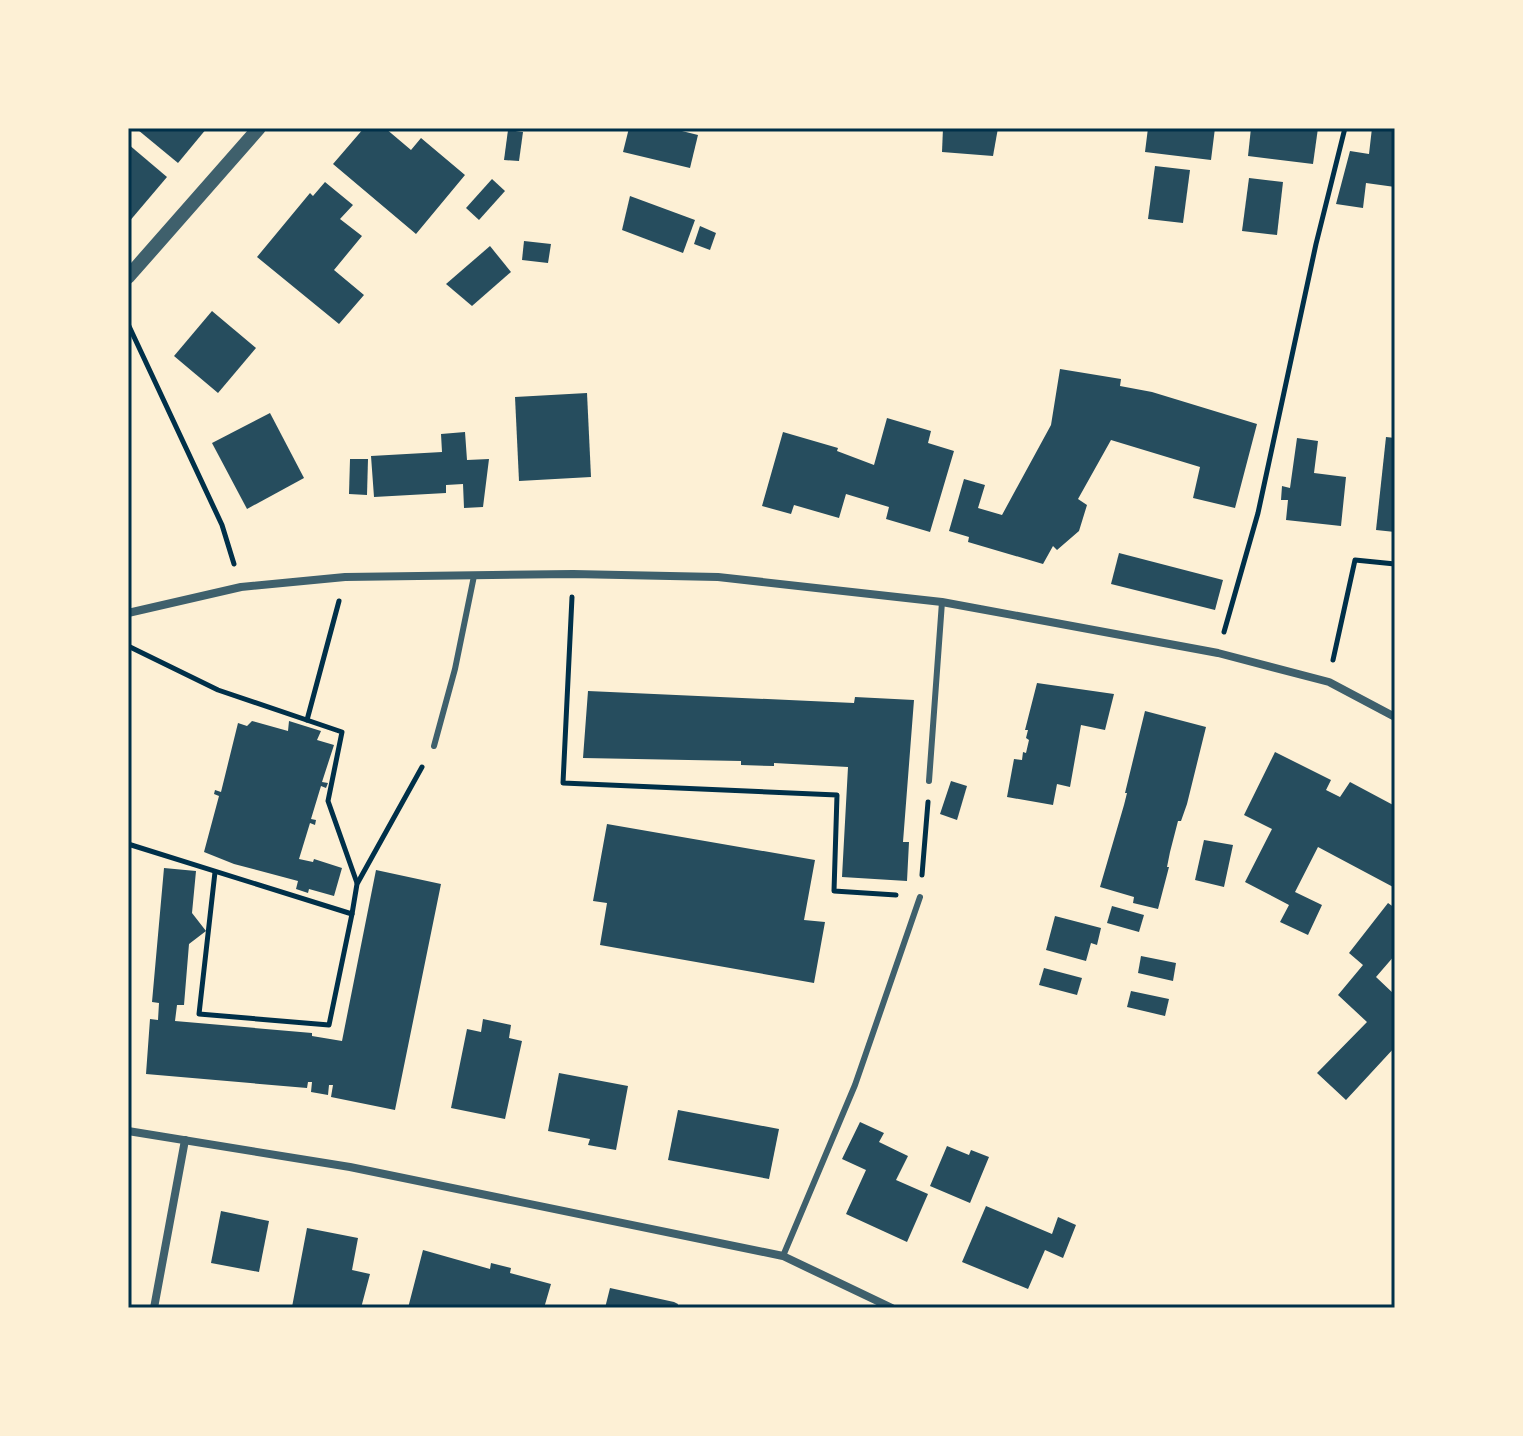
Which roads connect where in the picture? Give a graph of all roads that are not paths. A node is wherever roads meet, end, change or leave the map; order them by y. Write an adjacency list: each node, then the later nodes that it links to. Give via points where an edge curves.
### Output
1 (259, 128): 2 (street)
2 (128, 277)
3 (474, 576): 4 (street, via 718,577); 5 (street, via 345,577 241,587); 7 (lane)
4 (942, 602): 6 (street, via 1218,653 1329,682); 8 (lane)
5 (128, 613)
6 (1395, 717)
7 (434, 746)
8 (929, 781)
9 (920, 897): 12 (lane, via 855,1085)
10 (128, 1131): 11 (street)
11 (185, 1140): 12 (street, via 350,1167); 13 (street)
12 (783, 1256): 14 (street)
13 (154, 1308)
14 (892, 1308)

